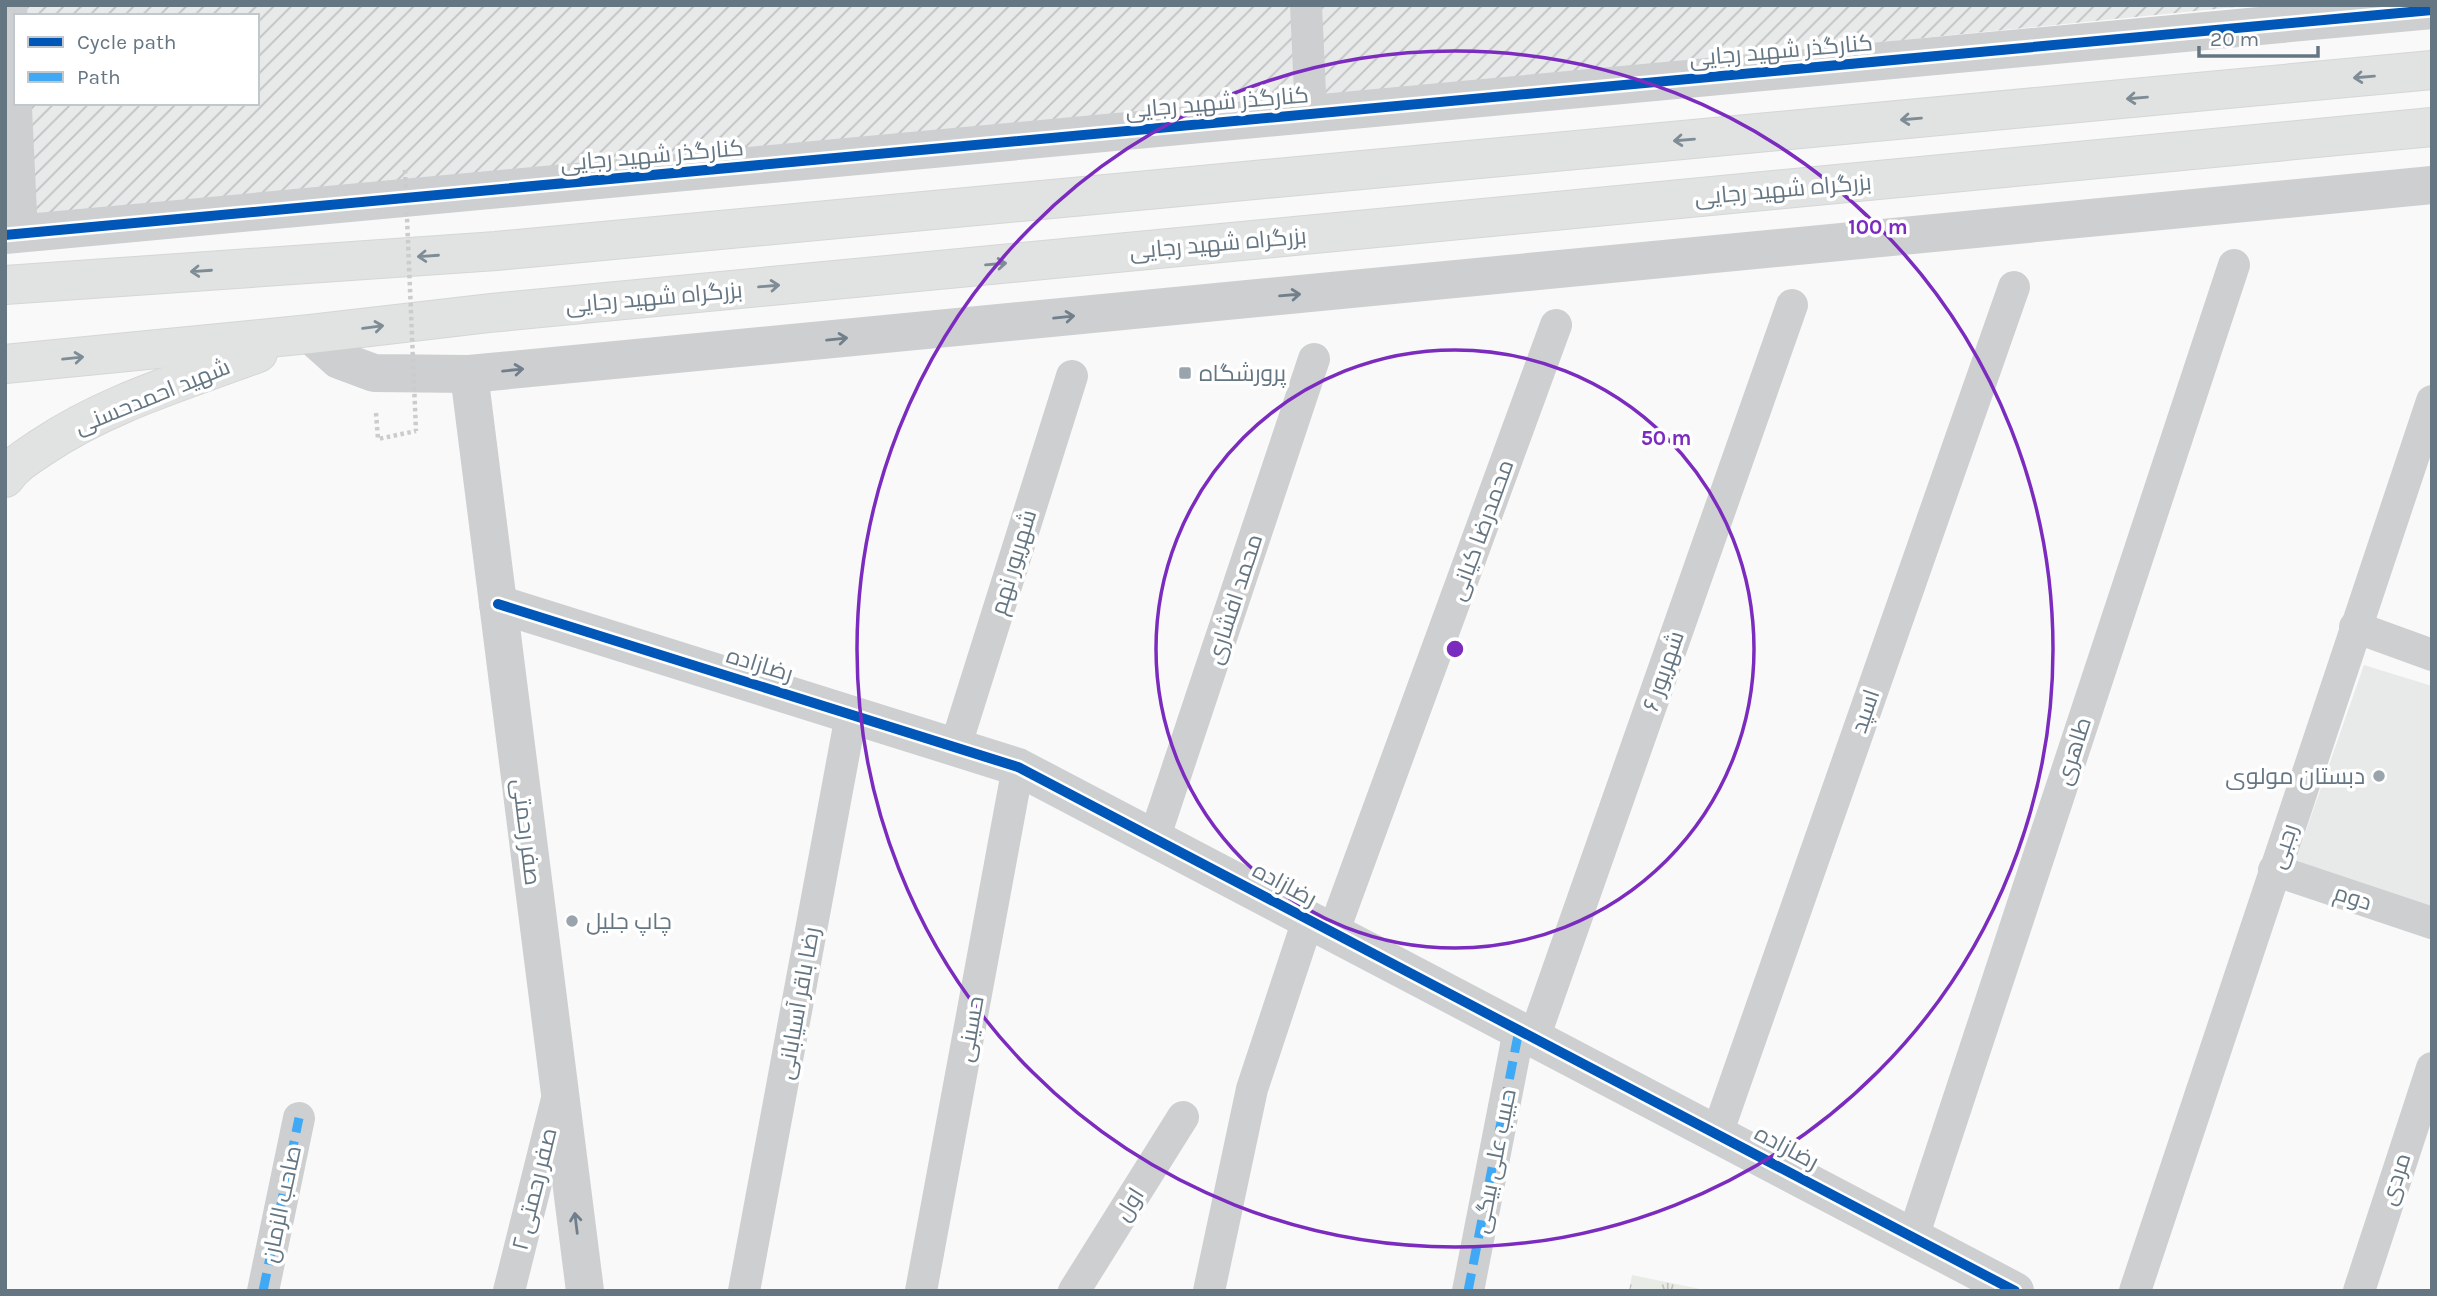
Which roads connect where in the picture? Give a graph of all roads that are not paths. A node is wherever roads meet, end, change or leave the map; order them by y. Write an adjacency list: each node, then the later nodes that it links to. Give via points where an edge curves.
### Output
1 (11, 5): 8 (street)
2 (1306, 5): 5 (street)
3 (2432, 10): 5 (street, کنارگذر شهید رجایی)
4 (2432, 70): 10 (highway, one-way to 10, via 496,251)
5 (1311, 115): 8 (street, کنارگذر شهید رجایی)
6 (2432, 127): 14 (highway, بزرگراه شهید رجایی, one-way to 6)
7 (2432, 185): 17 (street, one-way to 7)
8 (14, 234)
9 (2234, 265): 37 (street, طاهری)
10 (5, 285)
11 (2014, 287): 36 (street, اسپد)
12 (1792, 304): 31 (street, شهریور ۶)
13 (1556, 325): 30 (street, محمدرضا کیانی)
14 (310, 334): 16 (highway, بزرگراه شهید رجایی, one-way to 14); 17 (street, via 339,360 374,373); 20 (highway, شهید احمدحسنی, via 121,404 66,430 14,466)
15 (1314, 359): 27 (street, محمد افشاری)
16 (5, 364)
17 (468, 374): 21 (street, صفر رحمتی)
18 (1072, 376): 25 (street, شهریور نهم)
19 (2432, 401): 22 (street, رجبی)
20 (5, 478)
21 (498, 604): 24 (street, رضازاده); 33 (street, صفر رحمتی)
22 (2355, 628): 23 (street); 28 (street, رجبی)
23 (2432, 655)
24 (851, 715): 25 (street, رضازاده); 42 (street, رضا باقر آسیابانی)
25 (955, 748): 26 (street, رضازاده)
26 (1018, 767): 27 (street, رضازاده); 43 (street, حسینی)
27 (1154, 839): 30 (street, رضازاده)
28 (2274, 870): 29 (street, دوم); 47 (street, رجبی)
29 (2432, 923)
30 (1321, 926): 31 (street, رضازاده); 45 (street, via 1252,1089)
31 (1527, 1034): 36 (street, رضازاده); 46 (street, حبیب علی بیگی)
32 (2432, 1068): 48 (street, مردی)
33 (559, 1088): 40 (street, صفر رحمتی ۲); 41 (street, صفر رحمتی, one-way to 33)
34 (1183, 1117): 44 (street, اول)
35 (299, 1118): 39 (street, صاحب الزمان)
36 (1717, 1135): 37 (street, رضازاده)
37 (1913, 1237): 38 (street, رضازاده)
38 (2001, 1287)
39 (263, 1291)
40 (509, 1291)
41 (585, 1291)
42 (744, 1291)
43 (921, 1291)
44 (1074, 1291)
45 (1209, 1291)
46 (1468, 1291)
47 (2135, 1291)
48 (2359, 1291)

